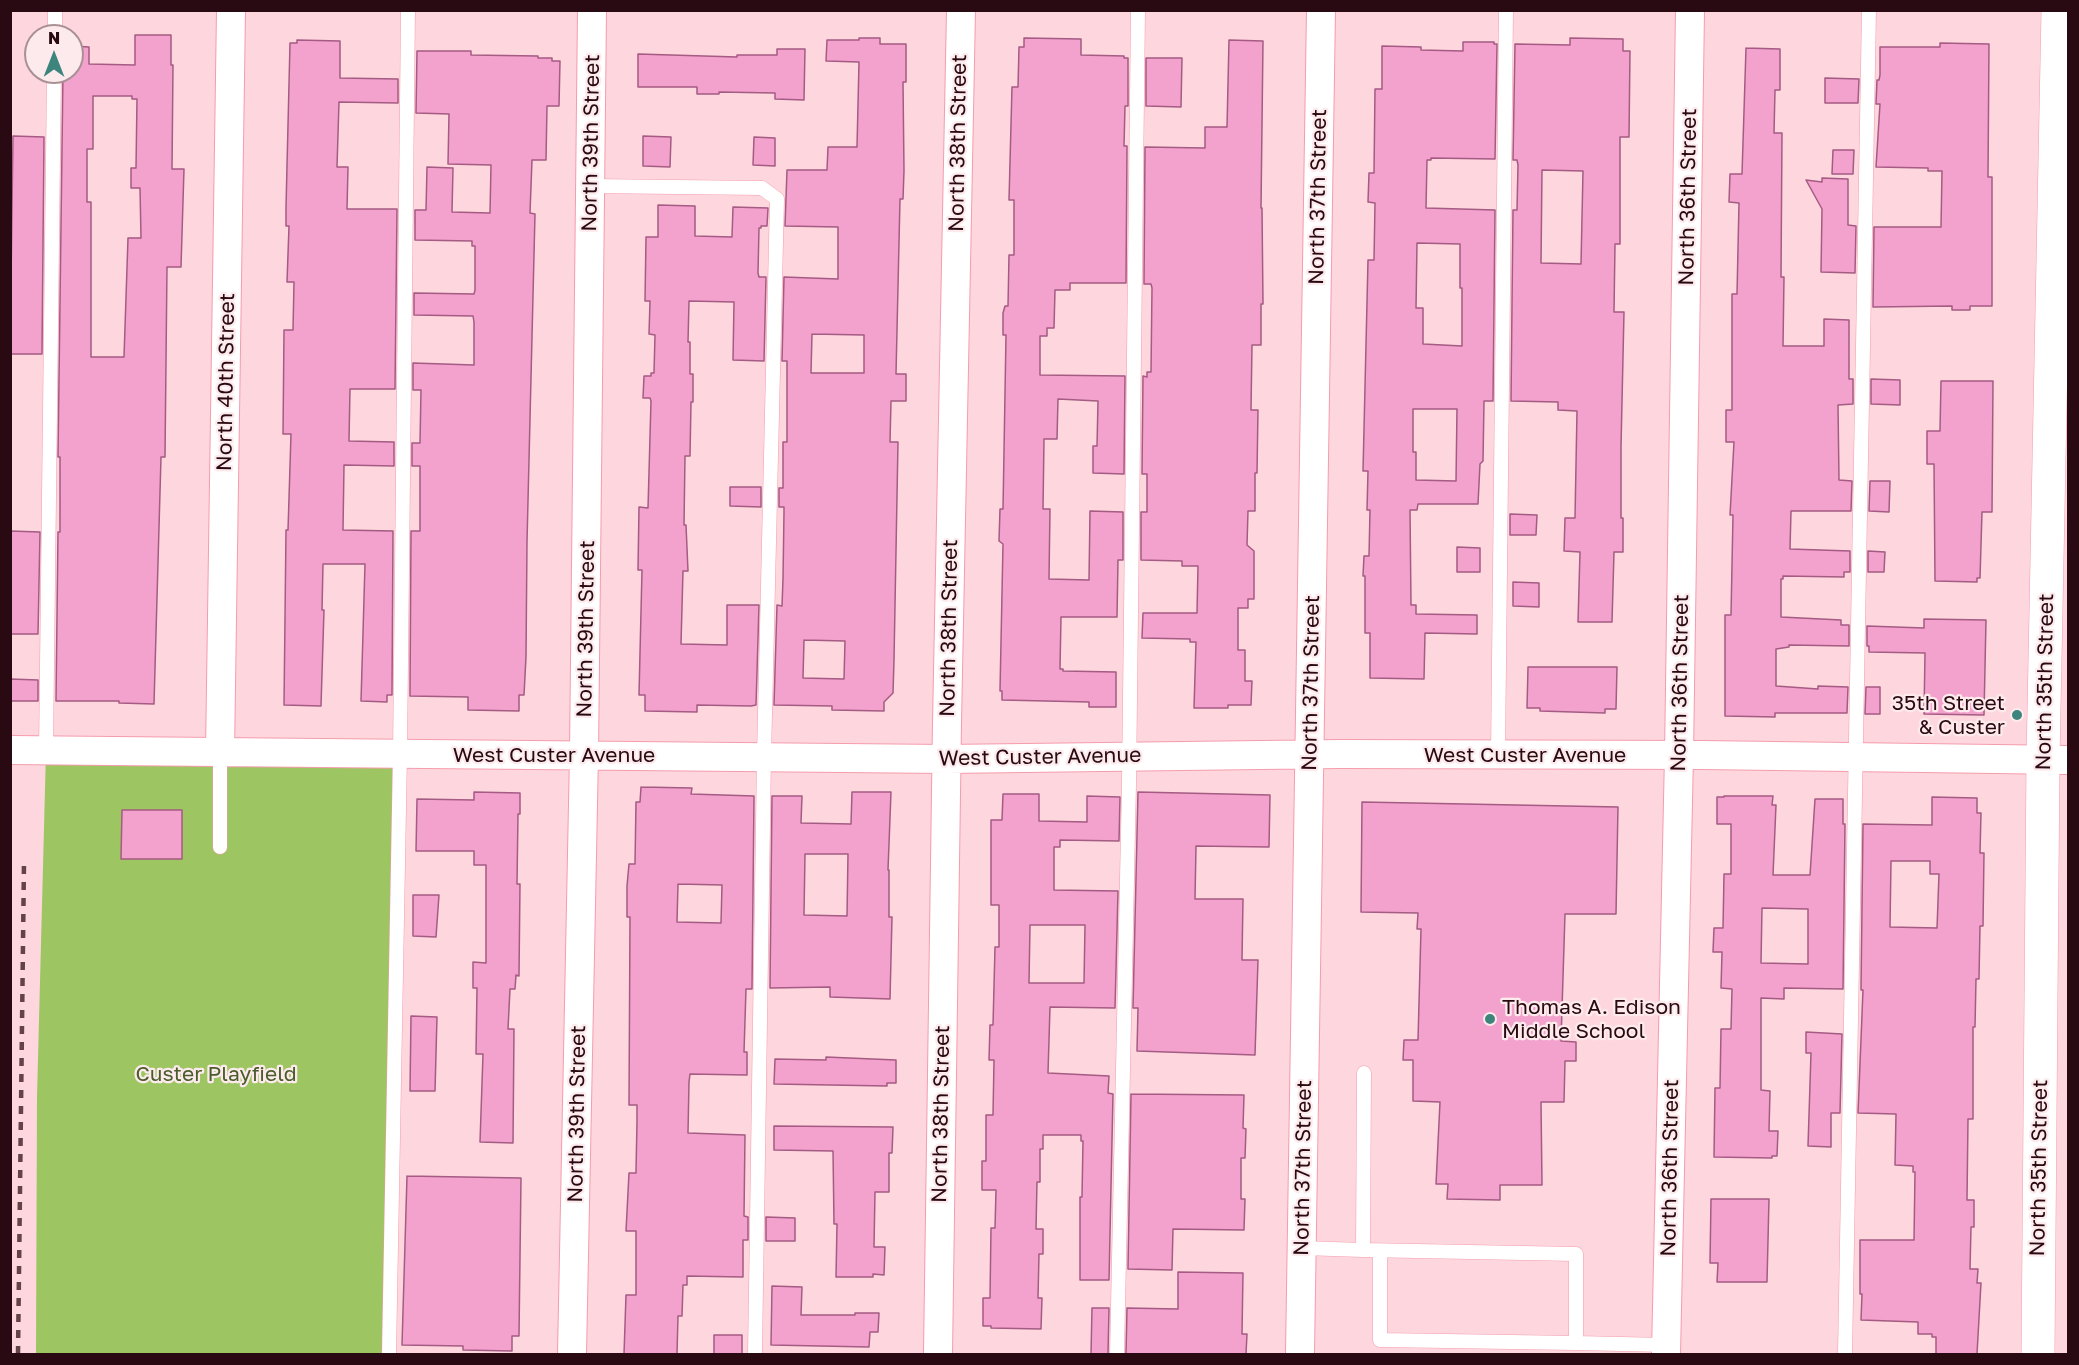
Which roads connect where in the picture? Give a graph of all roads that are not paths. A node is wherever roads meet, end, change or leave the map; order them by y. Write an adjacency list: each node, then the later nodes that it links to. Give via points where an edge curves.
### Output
1 (231, 10): 15 (street, North 40th Street)
2 (408, 10): 16 (lane)
3 (592, 10): 12 (street, North 39th Street)
4 (961, 10): 24 (street, North 38th Street)
5 (1138, 10): 22 (lane)
6 (1321, 10): 18 (street, North 37th Street)
7 (1506, 10): 19 (lane)
8 (1690, 10): 20 (street, North 36th Street)
9 (1869, 10): 23 (lane)
10 (2058, 10): 25 (street, North 35th Street)
11 (54, 84): 14 (lane)
12 (590, 186): 17 (street, North 39th Street); 21 (lane, via 762,188 777,199)
13 (10, 750): 14 (street, West Custer Avenue)
14 (46, 751): 15 (street, West Custer Avenue)
15 (220, 753): 16 (street, West Custer Avenue); 26 (lane)
16 (400, 754): 17 (street, West Custer Avenue); 33 (lane)
17 (584, 754): 21 (street, West Custer Avenue); 34 (street, North 39th Street)
18 (1310, 754): 19 (street, West Custer Avenue); 22 (street, West Custer Avenue); 28 (street, North 37th Street)
19 (1498, 755): 20 (street, West Custer Avenue)
20 (1679, 755): 23 (street, West Custer Avenue); 32 (street, North 36th Street)
21 (764, 756): 24 (street, West Custer Avenue); 35 (lane)
22 (1129, 756): 24 (street, West Custer Avenue); 37 (lane)
23 (1855, 756): 25 (street, West Custer Avenue); 39 (lane)
24 (946, 759): 36 (street, North 38th Street)
25 (2056, 759): 40 (street, North 35th Street)
26 (220, 847)
27 (1364, 1073): 29 (lane)
28 (1302, 1248): 29 (lane); 38 (street, North 37th Street)
29 (1363, 1250): 30 (lane)
30 (1380, 1251): 31 (lane, via 1576,1254); 31 (lane, via 1380,1340)
31 (1576, 1343): 32 (lane)
32 (1666, 1350)
33 (389, 1354)
34 (572, 1354)
35 (755, 1354)
36 (938, 1354)
37 (1117, 1354)
38 (1300, 1354)
39 (1845, 1354)
40 (2038, 1354)

